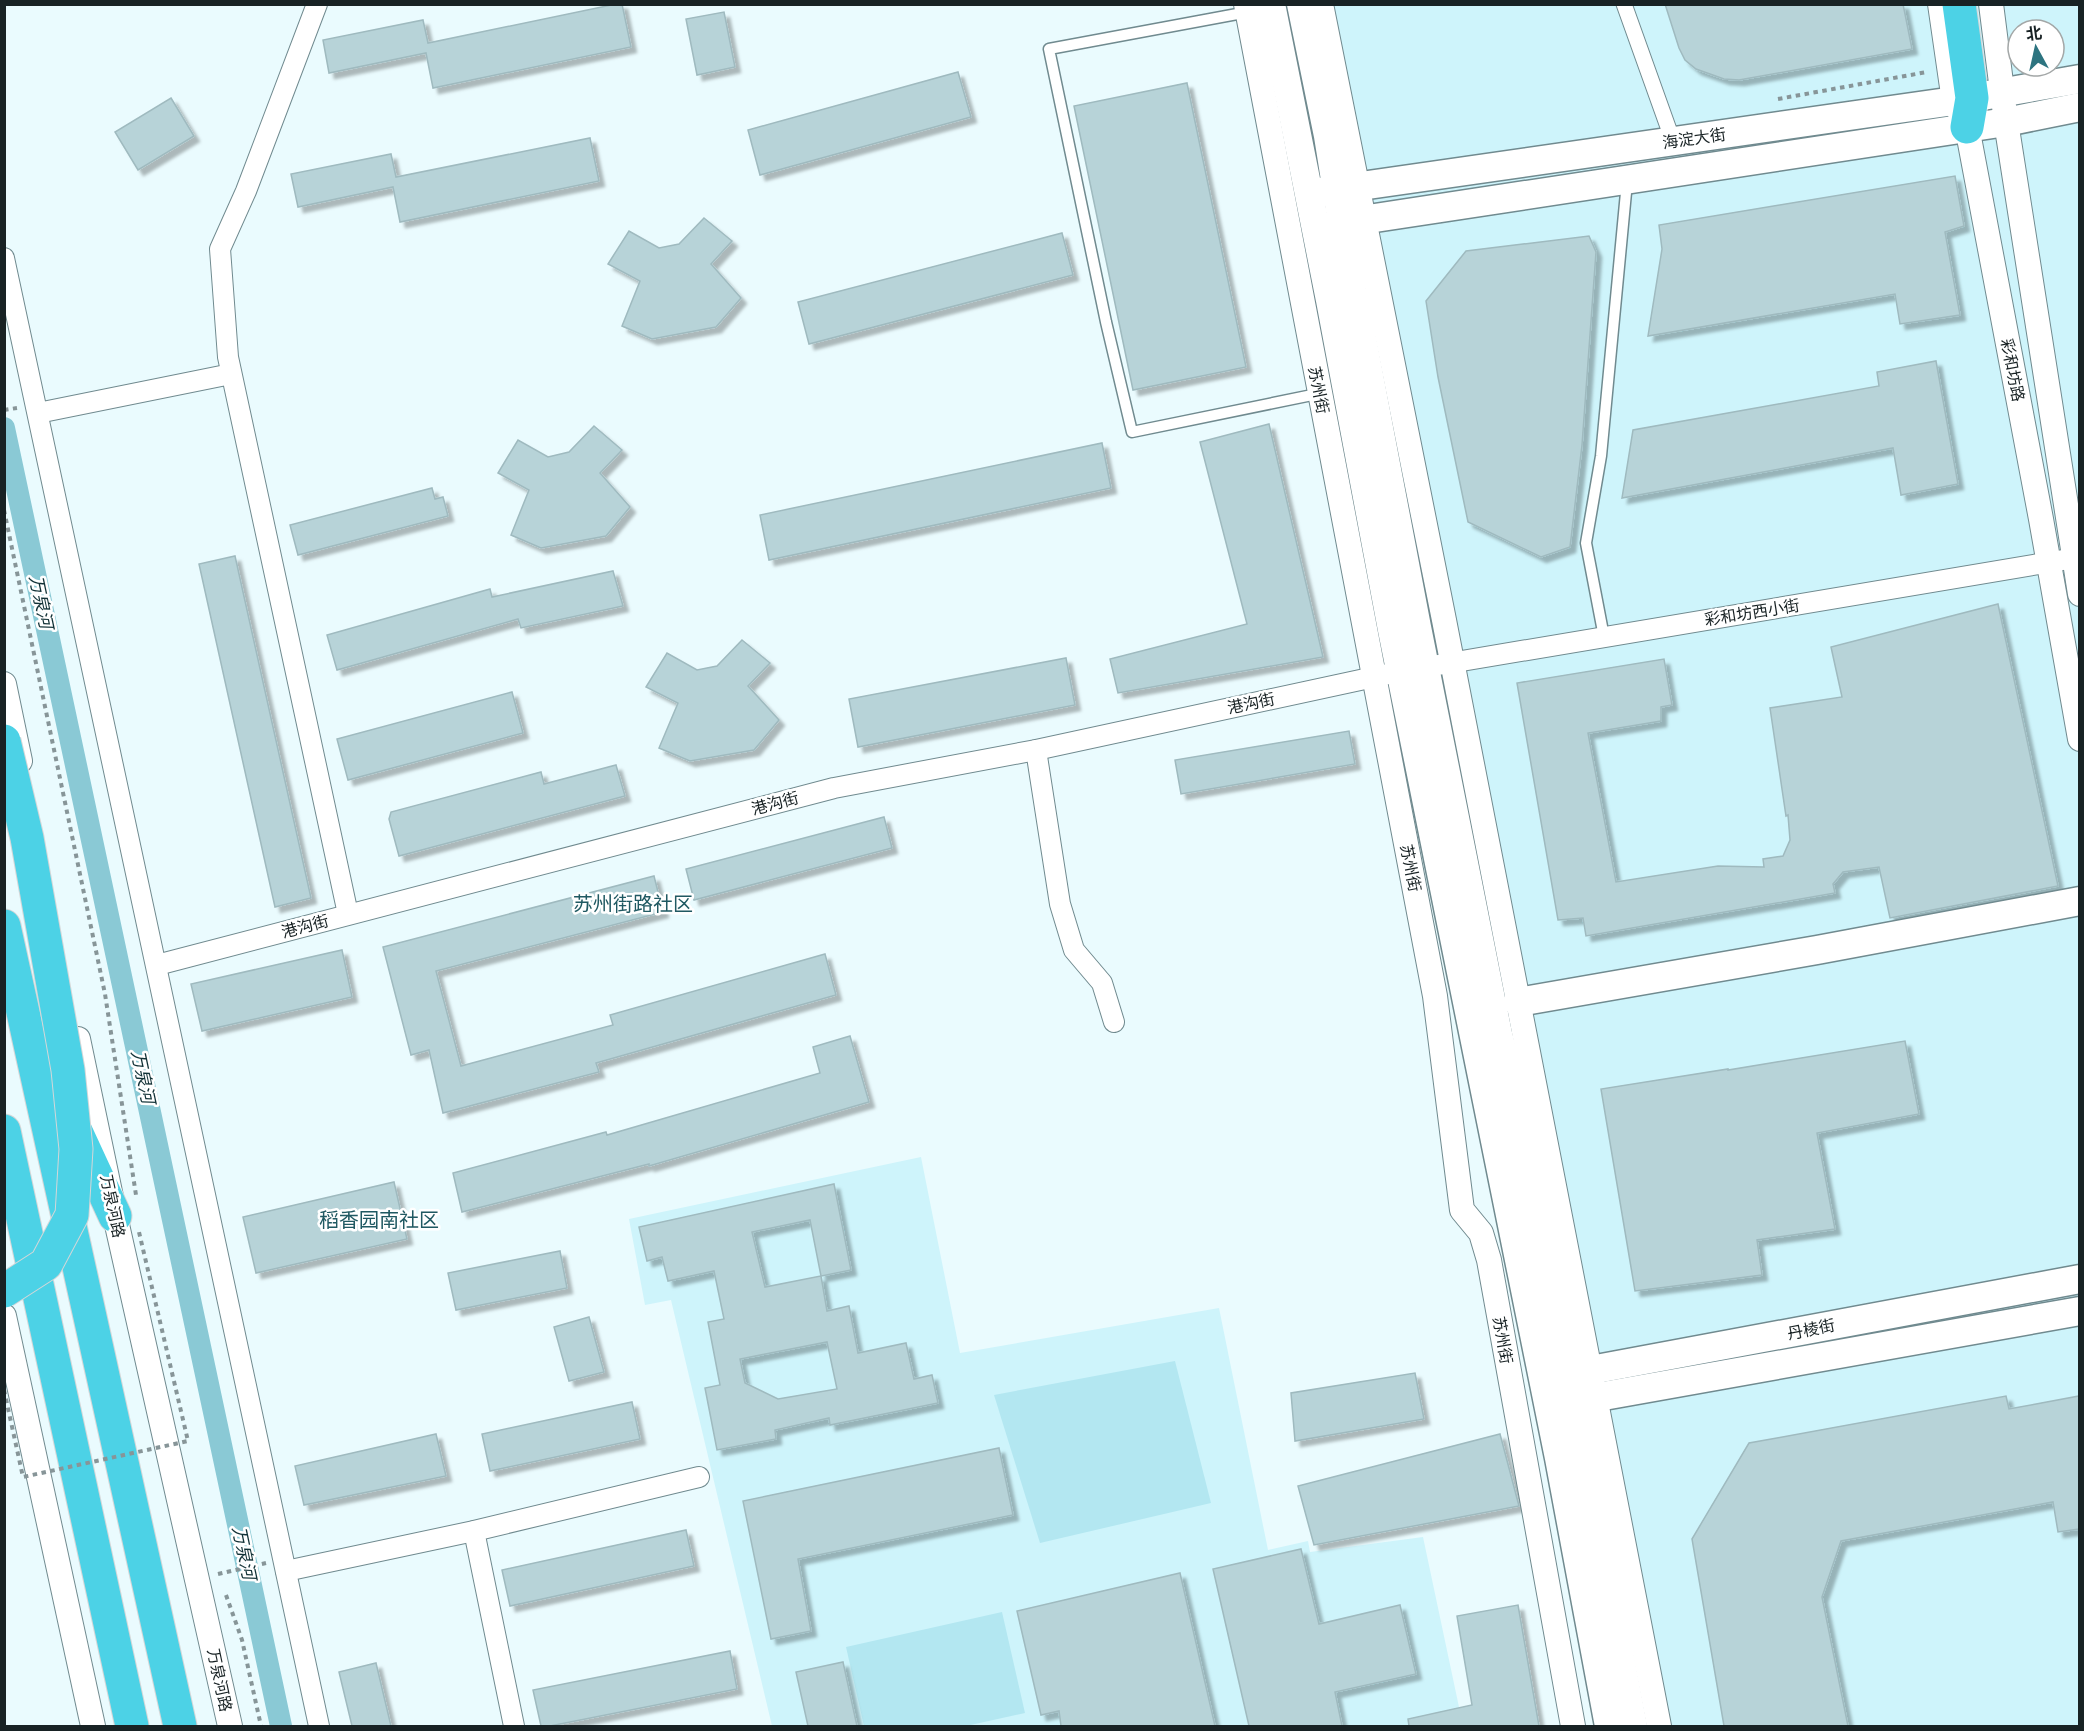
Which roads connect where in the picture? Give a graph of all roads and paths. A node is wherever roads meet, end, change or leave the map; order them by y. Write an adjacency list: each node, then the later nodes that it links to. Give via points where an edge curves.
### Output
1 (317, 4): 20 (street, via 220,249)
2 (1301, 4): 17 (main road, 苏州街, via 1328,136)
3 (1320, 4): 17 (street, 苏州街)
4 (1624, 4): 15 (street)
5 (1941, 4): 12 (street, 彩和坊路)
6 (1959, 4): 12 (highway)
7 (1991, 4): 12 (street, 彩和坊路)
8 (1259, 8): 17 (main road, 苏州街); 21 (street, 苏州街); 21 (lane, via 1049,50 1132,432)
9 (1930, 71): 11 (path)
10 (2079, 79): 12 (main road, 海淀大街)
11 (1770, 100)
12 (1974, 105): 14 (main road, 海淀大街); 14 (street, 彩和坊路); 15 (main road, 海淀大街); 16 (main road, 海淀大街); 25 (street, 彩和坊路)
13 (2079, 107): 14 (main road, 海淀大街)
14 (2006, 122): 24 (street, 彩和坊路)
15 (1673, 141): 17 (main road, 海淀大街)
16 (1627, 179): 18 (main road, 海淀大街); 27 (lane, via 1601,456 1586,543)
17 (1334, 190): 18 (main road, 苏州街)
18 (1341, 223): 21 (main road, 苏州街); 28 (main road, 苏州街)
19 (4, 258): 22 (street)
20 (231, 374): 22 (street); 34 (street)
21 (1333, 390): 28 (main road, 苏州街)
22 (38, 413): 36 (street)
23 (4, 510): 41 (path, via 105,994)
24 (2076, 558): 25 (street, 彩和坊西小街); 26 (street, 彩和坊路)
25 (2048, 562): 27 (street, 彩和坊西小街); 30 (street, 彩和坊路)
26 (2079, 594)
27 (1604, 637): 28 (street, 彩和坊西小街)
28 (1413, 669): 32 (street, 港沟街); 37 (street, 苏州街); 46 (main road, 苏州街, via 1513,1093); 58 (street, 苏州街, via 1435,996 1462,1210 1481,1233 1489,1260)
29 (4, 684): 41 (street, 万泉河路)
30 (2079, 739)
31 (4, 741): 43 (highway, bridge, via 29,850 68,1070 76,1149 72,1215 46,1264)
32 (1036, 750): 34 (street, 港沟街, via 834,788); 39 (street, via 1060,904 1074,950 1102,983)
33 (2079, 901): 37 (main road)
34 (348, 914): 36 (street, 港沟街)
35 (4, 926): 38 (highway)
36 (157, 965): 50 (street)
37 (1518, 1002): 46 (street, 苏州街)
38 (24, 1018): 41 (highway); 54 (highway)
39 (1114, 1022)
40 (4, 1131): 53 (highway)
41 (133, 1218): 47 (path, bridge, via 188,1441 23,1477); 55 (street, 万泉河路)
42 (2079, 1279): 46 (main road, 丹棱街)
43 (4, 1291)
44 (2079, 1311): 46 (main road, 丹棱街)
45 (4, 1316): 52 (street)
46 (1569, 1388): 59 (main road, 苏州街); 60 (main road, 苏州街); 61 (street, 苏州街)
47 (4, 1390)
48 (699, 1477): 49 (street)
49 (474, 1531): 50 (street); 57 (street)
50 (285, 1565): 51 (path); 56 (street)
51 (217, 1574)
52 (93, 1726)
53 (132, 1726)
54 (180, 1726)
55 (230, 1726)
56 (319, 1726)
57 (514, 1726)
58 (1574, 1726)
59 (1609, 1726)
60 (1633, 1726)
61 (1659, 1726)

